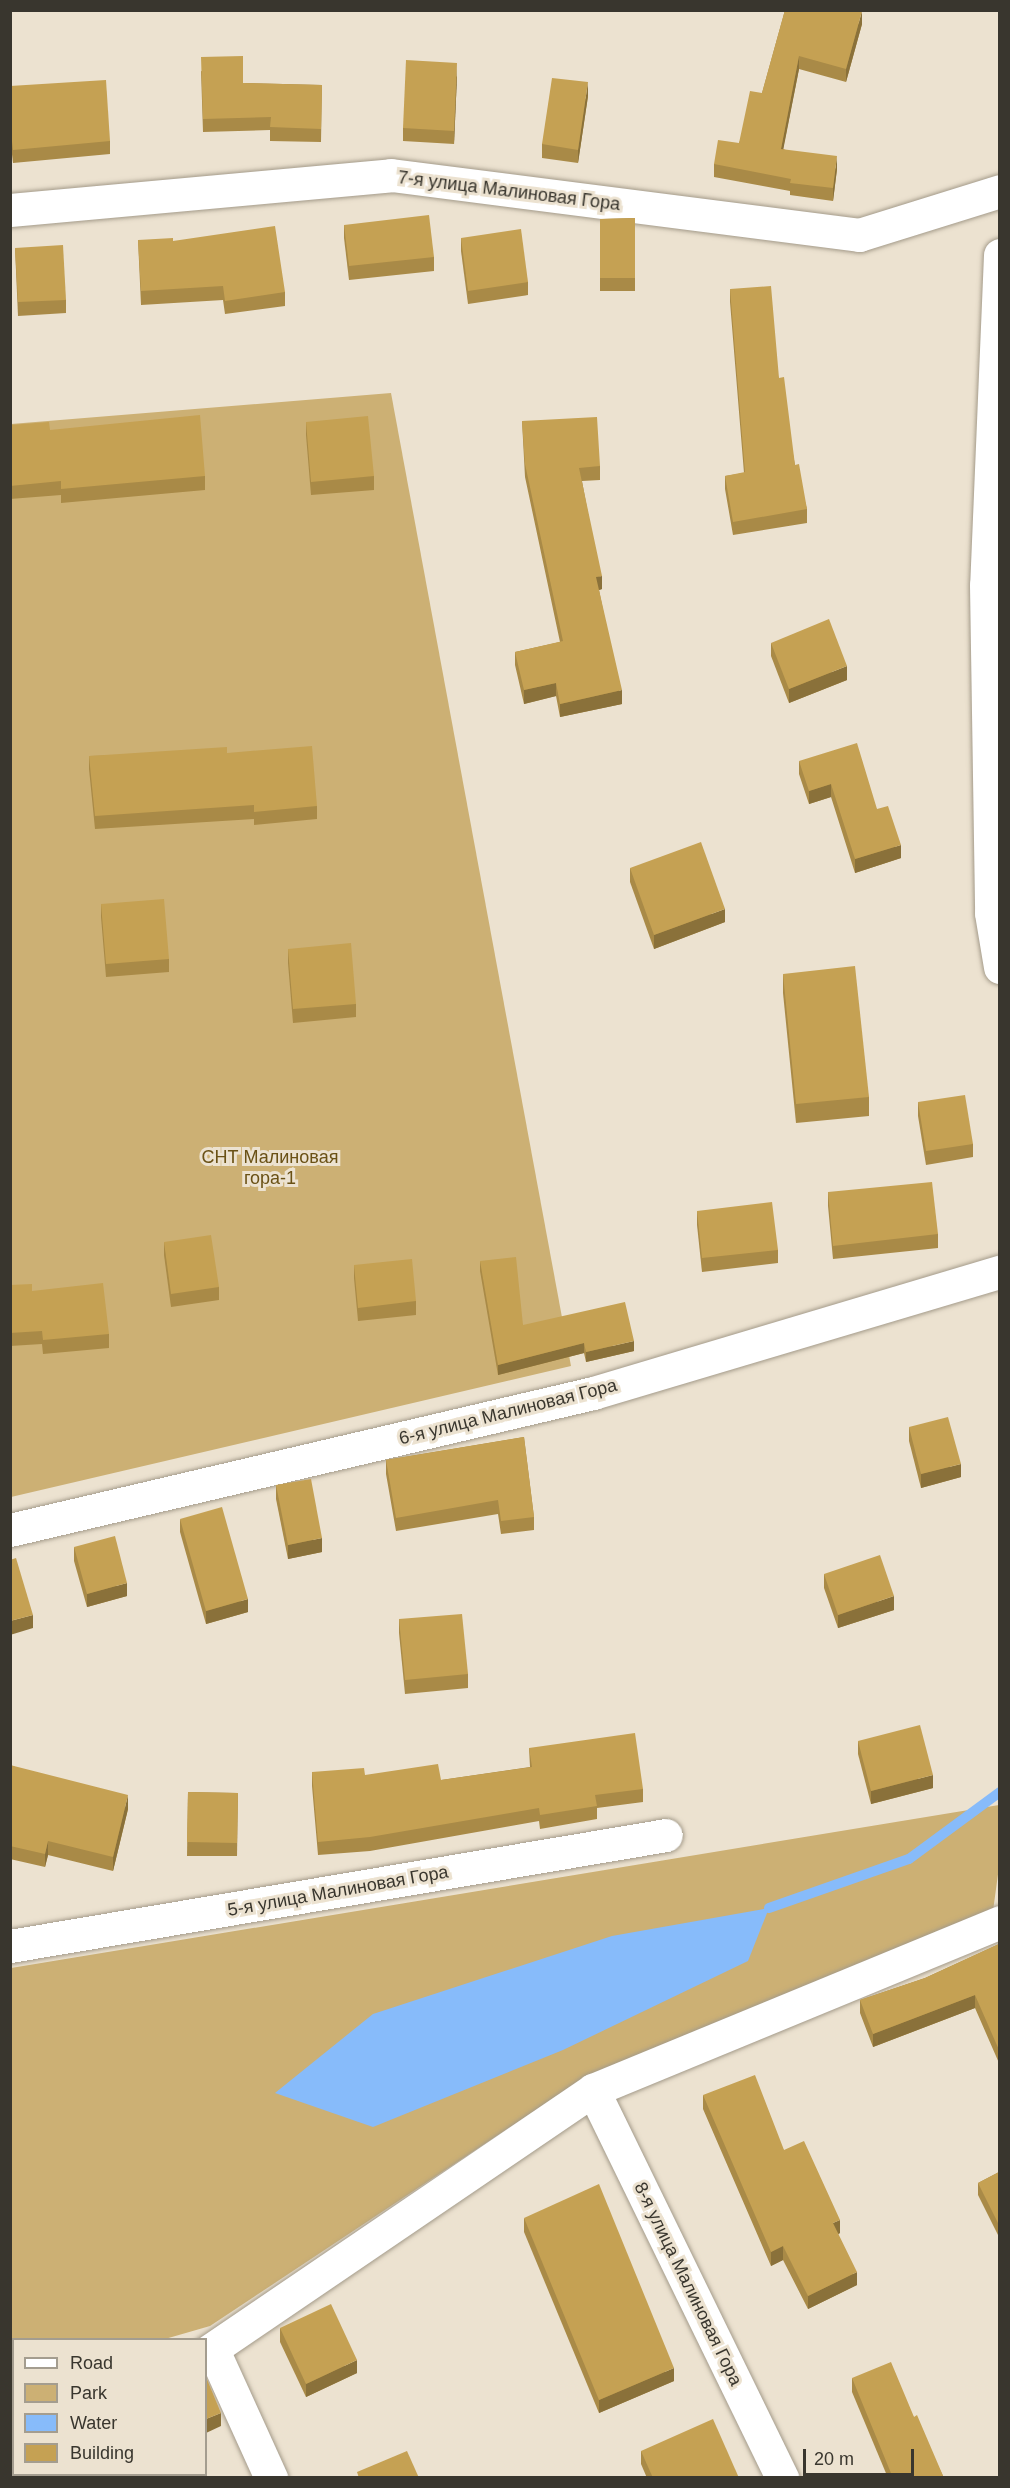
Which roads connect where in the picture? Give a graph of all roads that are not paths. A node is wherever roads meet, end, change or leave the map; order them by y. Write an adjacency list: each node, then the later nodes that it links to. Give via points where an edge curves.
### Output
1 (999, 191): 2 (street, 7-я улица Малиновая Гора, via 859,236 391,175)
2 (10, 210)
3 (999, 255): 4 (street, via 986,585 991,913)
4 (999, 967)
5 (999, 1272): 6 (street, 6-я улица Малиновая Гора, via 593,1393)
6 (10, 1530)
7 (666, 1835): 9 (street, 5-я улица Малиновая Гора)
8 (999, 1922): 10 (street)
9 (10, 1946)
10 (593, 2090): 11 (street); 13 (street, 8-я улица Малиновая Гора)
11 (209, 2352): 12 (street)
12 (271, 2478)
13 (782, 2478)

